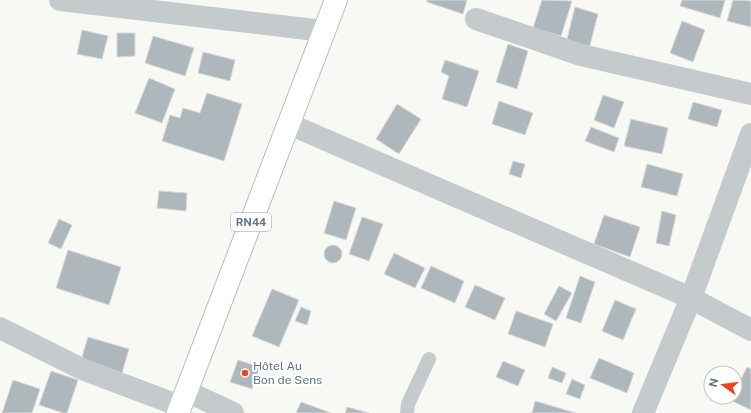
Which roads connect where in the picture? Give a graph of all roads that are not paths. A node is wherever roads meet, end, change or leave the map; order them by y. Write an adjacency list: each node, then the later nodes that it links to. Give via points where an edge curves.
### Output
1 (60, 0): 4 (street)
2 (336, 0): 4 (main road, RN44)
3 (476, 19): 5 (street, via 581,55)
4 (324, 31): 6 (main road, RN44)
5 (751, 94)
6 (289, 124): 8 (street); 12 (main road, RN44)
7 (751, 134): 8 (street)
8 (691, 298): 10 (street); 15 (street)
9 (0, 328): 12 (street, via 82,369)
10 (751, 330)
11 (429, 359): 14 (lane, via 408,404)
12 (181, 403): 13 (street)
13 (233, 413)
14 (407, 413)
15 (643, 413)

